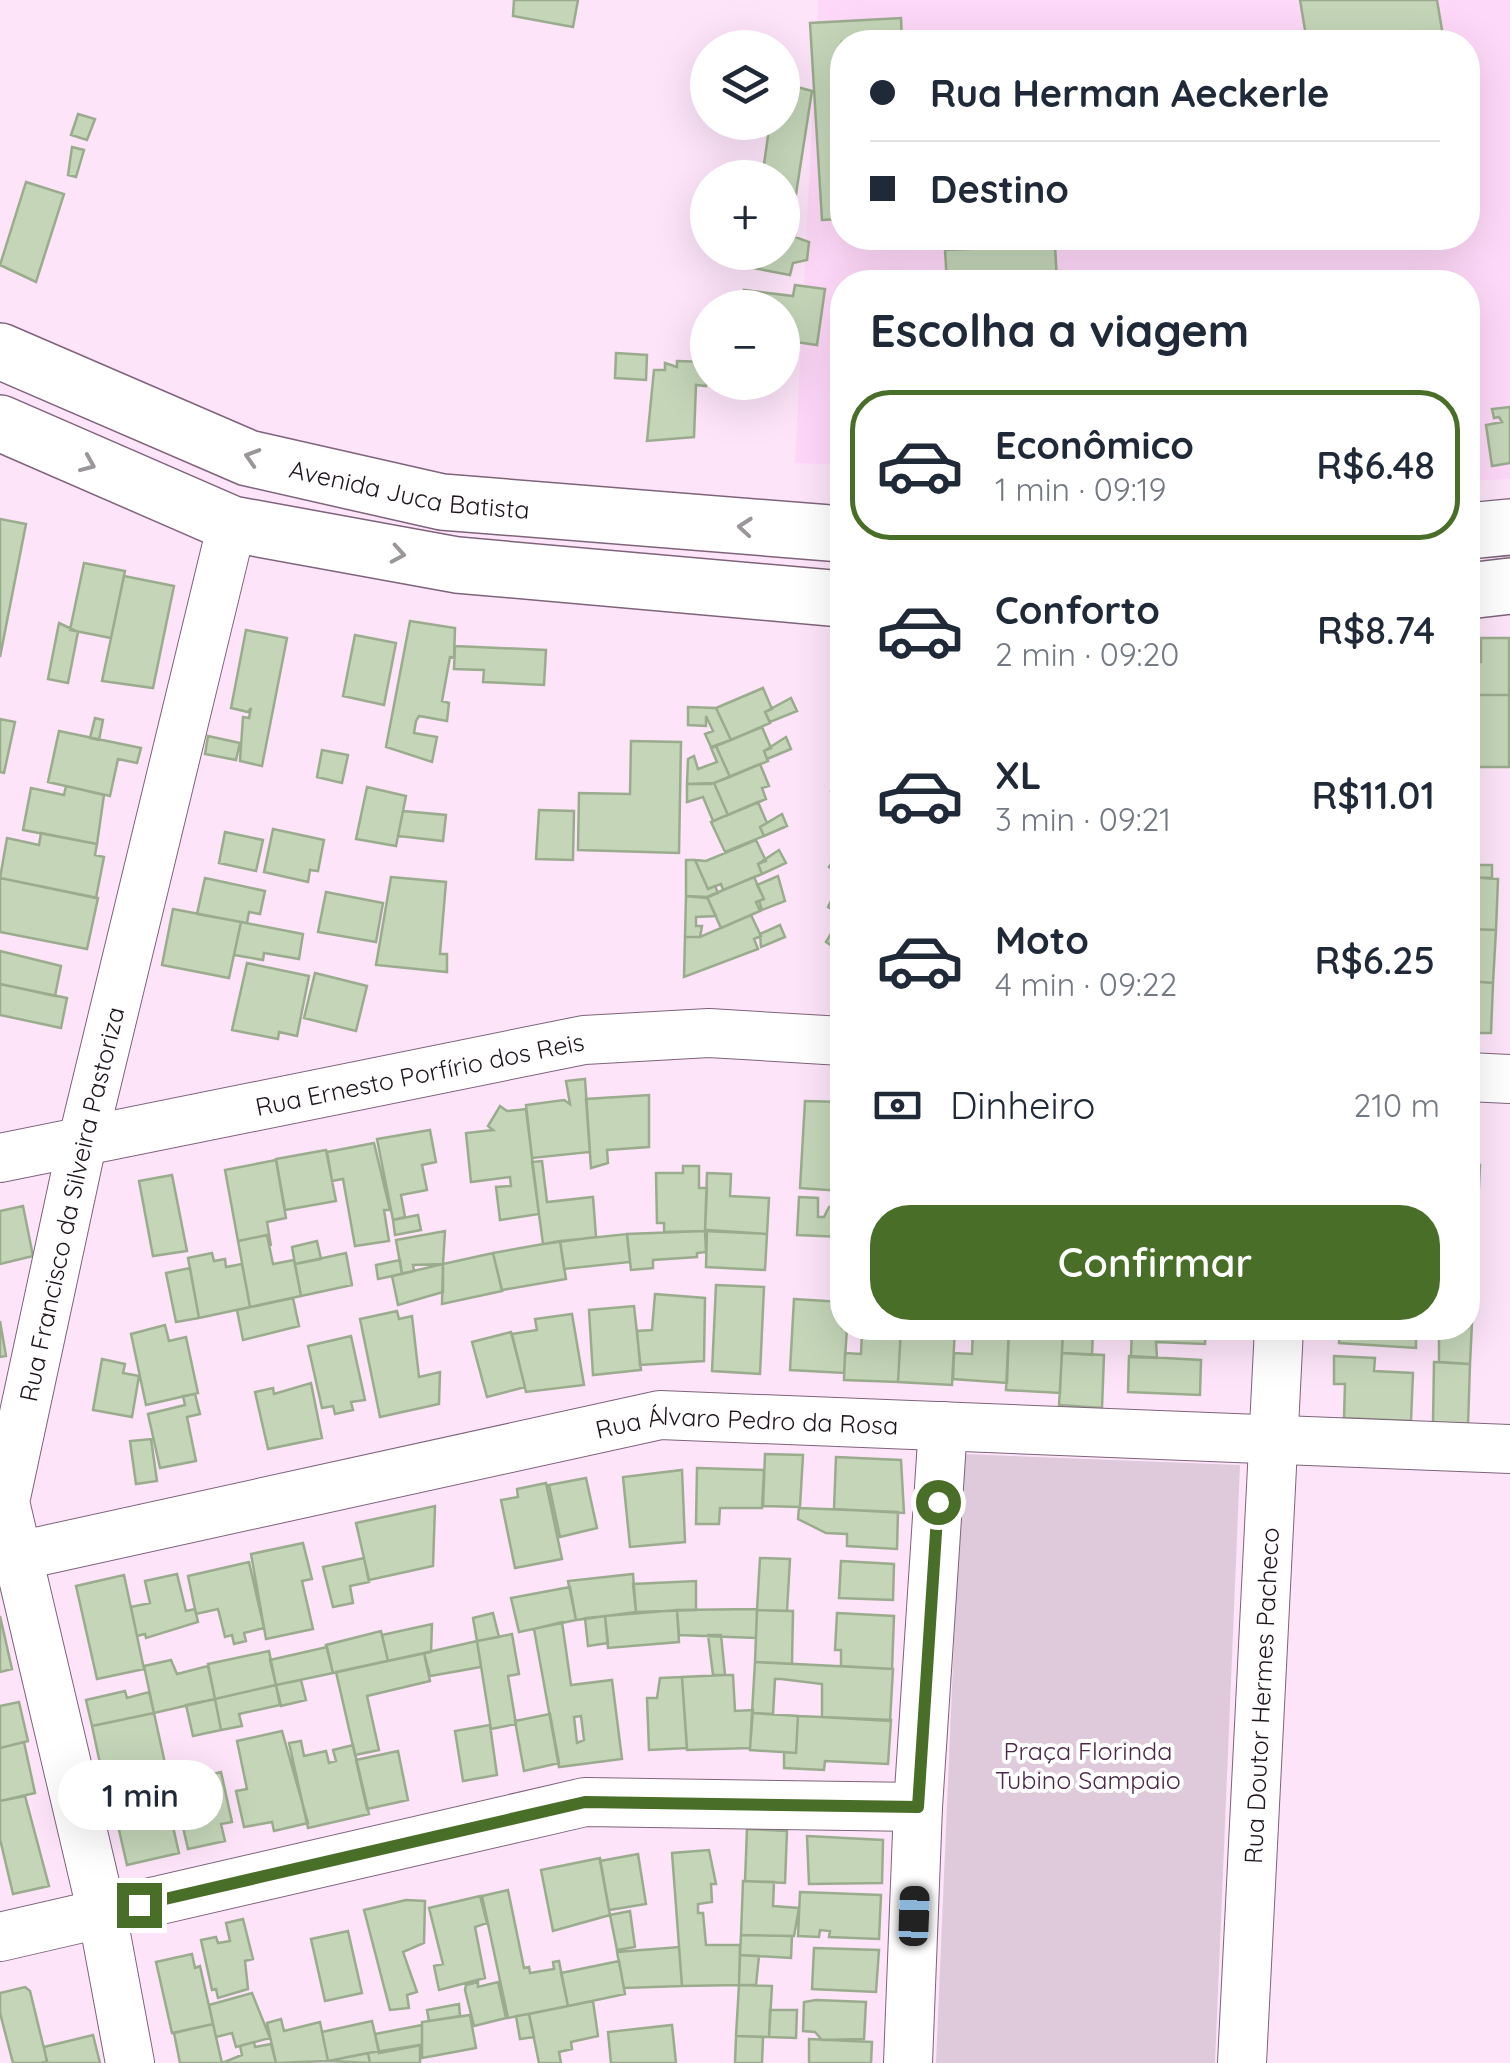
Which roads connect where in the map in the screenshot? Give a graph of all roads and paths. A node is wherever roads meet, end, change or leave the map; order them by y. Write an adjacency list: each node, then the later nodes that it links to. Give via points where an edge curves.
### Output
1 (0, 351): 6 (main road, Avenida Juca Batista, one-way to 1, via 442,502 248,458)
2 (0, 423): 3 (main road, one-way to 3)
3 (232, 524): 9 (main road, one-way to 9, via 458,565); 13 (street, Rua Francisco da Silveira Pastoriza)
4 (1510, 527): 5 (main road)
5 (1480, 531)
6 (830, 533)
7 (1510, 586): 8 (main road)
8 (1480, 590)
9 (830, 598)
10 (830, 1040): 13 (street, Rua Ernesto Porfírio dos Reis, via 709,1033 584,1040)
11 (1480, 1079): 12 (street)
12 (1510, 1080)
13 (83, 1139): 14 (street, Rua Ernesto Porfírio dos Reis); 19 (street, Rua Francisco da Silveira Pastoriza, via 5,1502)
14 (0, 1158)
15 (1278, 1340): 17 (street, Rua Doutor Hermes Pacheco)
16 (943, 1426): 17 (street, Rua Álvaro Pedro da Rosa); 19 (street, Rua Álvaro Pedro da Rosa, via 660,1415); 20 (street)
17 (1273, 1439): 18 (street, Rua Álvaro Pedro da Rosa); 25 (street, Rua Doutor Hermes Pacheco)
18 (1510, 1448)
19 (8, 1558): 21 (street, Rua Francisco da Silveira Pastoriza)
20 (918, 1807): 21 (street, via 585,1802); 24 (street)
21 (102, 1913): 22 (street); 23 (street, Rua Francisco da Silveira Pastoriza)
22 (0, 1937)
23 (130, 2063)
24 (908, 2063)
25 (1242, 2063)

